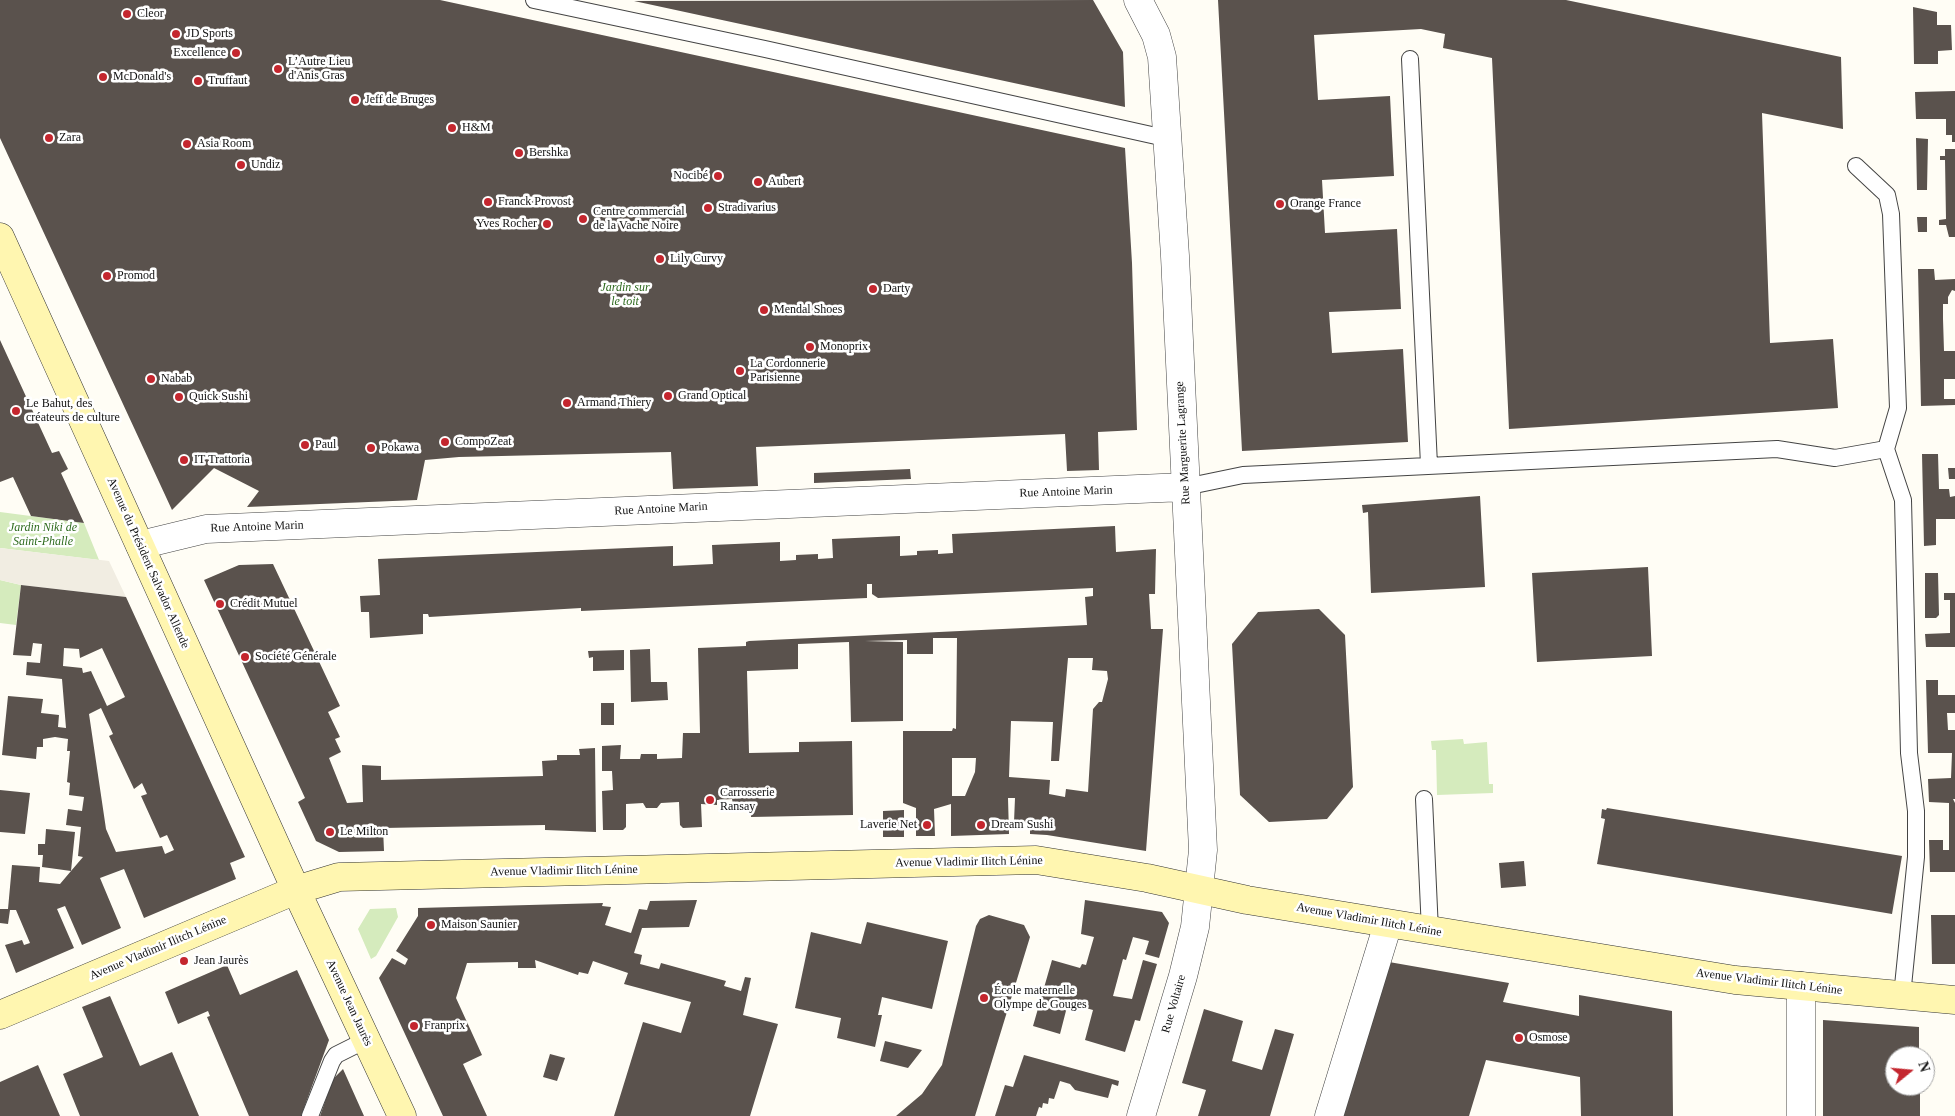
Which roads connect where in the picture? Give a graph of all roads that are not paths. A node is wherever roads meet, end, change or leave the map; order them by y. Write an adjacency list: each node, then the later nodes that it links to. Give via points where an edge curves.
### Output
1 (534, 0): 4 (lane)
2 (1138, 0): 4 (street, Rue Marguerite Lagrange, via 1156,35 1162,57)
3 (1410, 59): 8 (lane)
4 (1166, 138): 9 (street, Rue Marguerite Lagrange, via 1175,256)
5 (1856, 166): 7 (lane, via 1887,195 1891,214 1898,408)
6 (0, 237): 10 (street, Avenue du Président Salvador Allende)
7 (1886, 449): 8 (lane, via 1836,458 1777,449); 17 (lane, via 1903,500 1909,753 1916,811 1916,857)
8 (1429, 465): 9 (lane, via 1243,474)
9 (1185, 487): 10 (street, Rue Antoine Marin, via 206,529); 13 (street, Rue Marguerite Lagrange, via 1203,850)
10 (140, 545): 12 (street, Avenue du Président Salvador Allende)
11 (1424, 799): 15 (lane)
12 (296, 890): 13 (street, Avenue Vladimir Ilitch Lénine, via 339,877 1036,860); 19 (street, Avenue Vladimir Ilitch Lénine); 20 (street, Avenue Jean Jaurès)
13 (1200, 890): 14 (street, Avenue Vladimir Ilitch Lénine); 23 (street, Rue Voltaire, via 1183,976)
14 (1388, 924): 15 (street, Avenue Vladimir Ilitch Lénine); 24 (street)
15 (1430, 931): 16 (street, Avenue Vladimir Ilitch Lénine, via 1734,980)
16 (1801, 986): 17 (street, Avenue Vladimir Ilitch Lénine); 25 (street)
17 (1902, 996): 18 (street, Avenue Vladimir Ilitch Lénine)
18 (1955, 1000)
19 (0, 1015)
20 (366, 1040): 21 (lane, via 336,1055); 22 (street, Avenue Jean Jaurès)
21 (310, 1116)
22 (402, 1116)
23 (1141, 1116)
24 (1329, 1116)
25 (1801, 1116)

